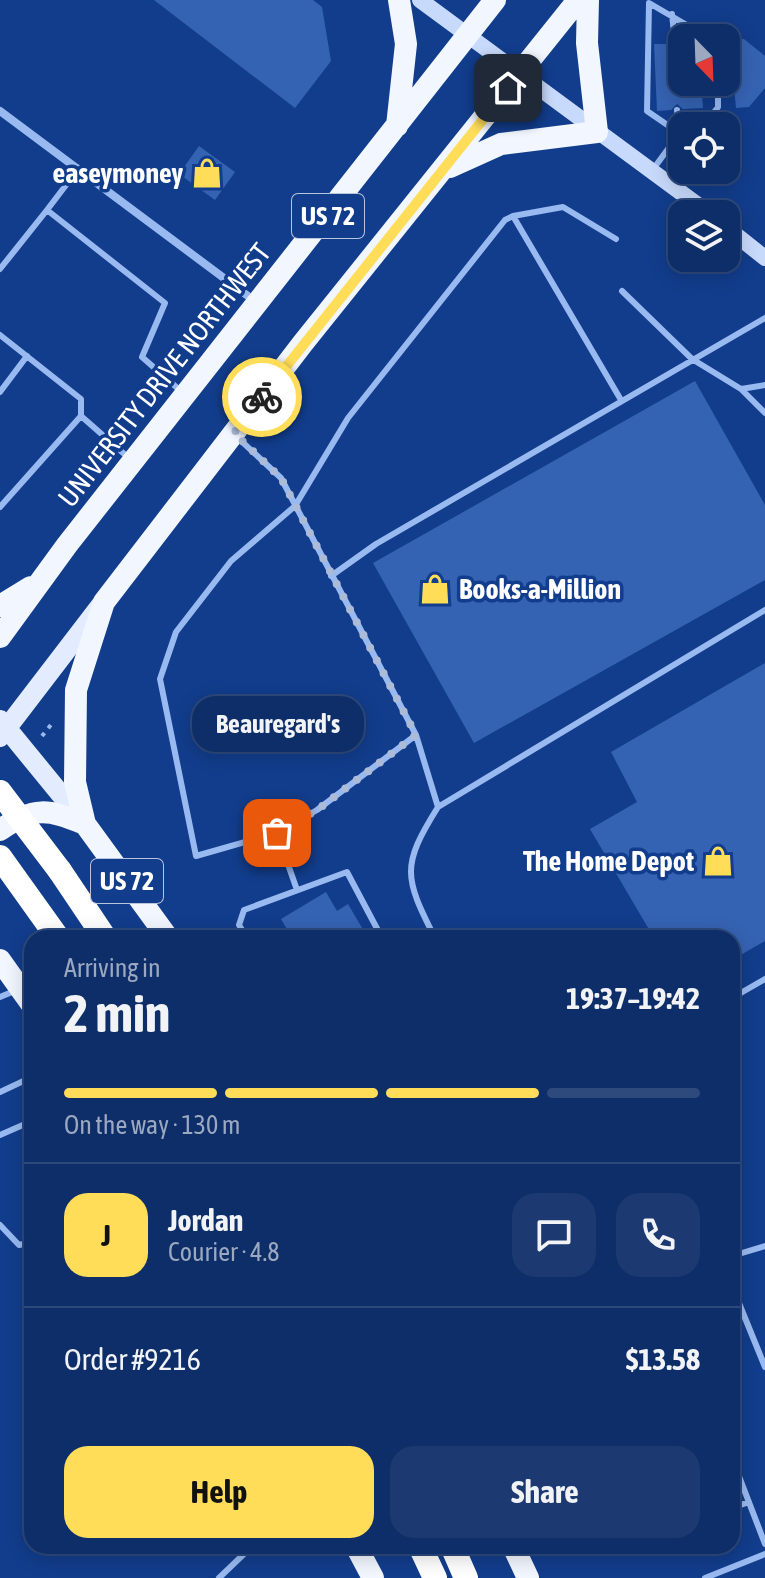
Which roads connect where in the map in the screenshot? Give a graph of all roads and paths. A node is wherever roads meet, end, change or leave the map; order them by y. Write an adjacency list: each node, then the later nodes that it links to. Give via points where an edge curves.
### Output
1 (399, 0): 14 (highway, via 406,44)
2 (420, 0): 10 (main road)
3 (495, 0): 10 (highway, UNIVERSITY DRIVE NORTHWEST / US 72)
4 (578, 0): 11 (highway, US 72)
5 (588, 0): 15 (highway)
6 (650, 2): 7 (lane); 13 (lane, via 647,111)
7 (672, 14): 8 (lane); 9 (lane)
8 (673, 24)
9 (687, 24)
10 (468, 35): 11 (main road); 14 (highway, UNIVERSITY DRIVE NORTHWEST / US 72)
11 (520, 75): 15 (main road); 18 (highway, US 72)
12 (0, 111): 17 (street)
13 (668, 126)
14 (397, 128): 28 (highway, UNIVERSITY DRIVE NORTHWEST / US 72)
15 (597, 132): 18 (highway, via 501,144); 19 (main road)
16 (668, 151): 19 (lane)
17 (79, 168): 21 (lane); 28 (street)
18 (442, 171): 40 (highway, US 72)
19 (651, 171): 20 (main road)
20 (691, 200)
21 (47, 210): 26 (lane); 36 (lane, via 165,303 142,357)
22 (513, 216): 24 (lane, via 563,207); 37 (lane); 42 (lane, via 355,408)
23 (740, 238): 25 (main road)
24 (616, 239)
25 (765, 258)
26 (0, 269)
27 (622, 291): 32 (lane)
28 (259, 304): 36 (highway, UNIVERSITY DRIVE NORTHWEST / US 72)
29 (765, 318): 32 (lane)
30 (0, 335): 31 (lane)
31 (27, 356): 35 (lane); 39 (lane, via 81,399)
32 (692, 359): 34 (lane); 37 (lane)
33 (765, 385): 34 (lane)
34 (741, 389): 38 (lane)
35 (0, 392)
36 (186, 395): 41 (highway, UNIVERSITY DRIVE NORTHWEST / US 72)
37 (621, 400): 45 (lane, via 376,544)
38 (765, 413)
39 (81, 416): 41 (lane); 43 (lane)
40 (234, 433): 42 (lane, via 281,478); 46 (highway, US 72)
41 (133, 461): 44 (highway, UNIVERSITY DRIVE NORTHWEST / US 72)
42 (295, 506): 45 (lane); 58 (lane, via 231,561 176,632 160,679 196,856)
43 (0, 507)
44 (44, 576): 47 (highway); 49 (highway, UNIVERSITY DRIVE NORTHWEST / US 72)
45 (331, 576): 52 (lane)
46 (104, 602): 51 (main road, US 72); 56 (highway, US 72, via 76,690 75,782)
47 (0, 606)
48 (765, 610): 55 (lane)
49 (0, 637)
50 (58, 716): 53 (path)
51 (2, 729): 56 (main road)
52 (416, 735): 55 (lane); 58 (lane, via 317,810)
53 (42, 736)
54 (0, 792): 62 (highway, bridge)
55 (438, 807): 66 (lane, via 417,841 409,872)
56 (85, 824): 57 (highway, via 53,811 34,811); 63 (highway, US 72)
57 (0, 830)
58 (277, 833): 60 (lane)
59 (0, 857): 61 (highway)
60 (297, 890): 64 (lane, via 244,910); 65 (lane, via 347,872)
61 (53, 930)
62 (100, 930)
63 (162, 930)
64 (242, 930)
65 (378, 930)
66 (432, 930)
67 (0, 960): 70 (highway)
68 (765, 979): 69 (lane)
69 (740, 993)
70 (17, 997)
71 (24, 1081): 72 (lane)
72 (0, 1092)
73 (24, 1124): 74 (lane)
74 (0, 1135)
75 (0, 1225): 76 (lane)
76 (24, 1244)
77 (765, 1246): 78 (lane)
78 (740, 1254)
79 (740, 1306): 80 (lane)
80 (765, 1367)
81 (740, 1479): 82 (lane)
82 (749, 1502): 83 (lane); 84 (lane)
83 (740, 1505)
84 (765, 1544)
85 (244, 1554): 91 (lane)
86 (360, 1554): 92 (highway)
87 (424, 1554): 93 (highway)
88 (456, 1554): 94 (highway)
89 (517, 1554): 95 (highway)
90 (765, 1554): 96 (lane)
91 (219, 1578)
92 (373, 1578)
93 (435, 1578)
94 (466, 1578)
95 (528, 1578)
96 (705, 1578)

